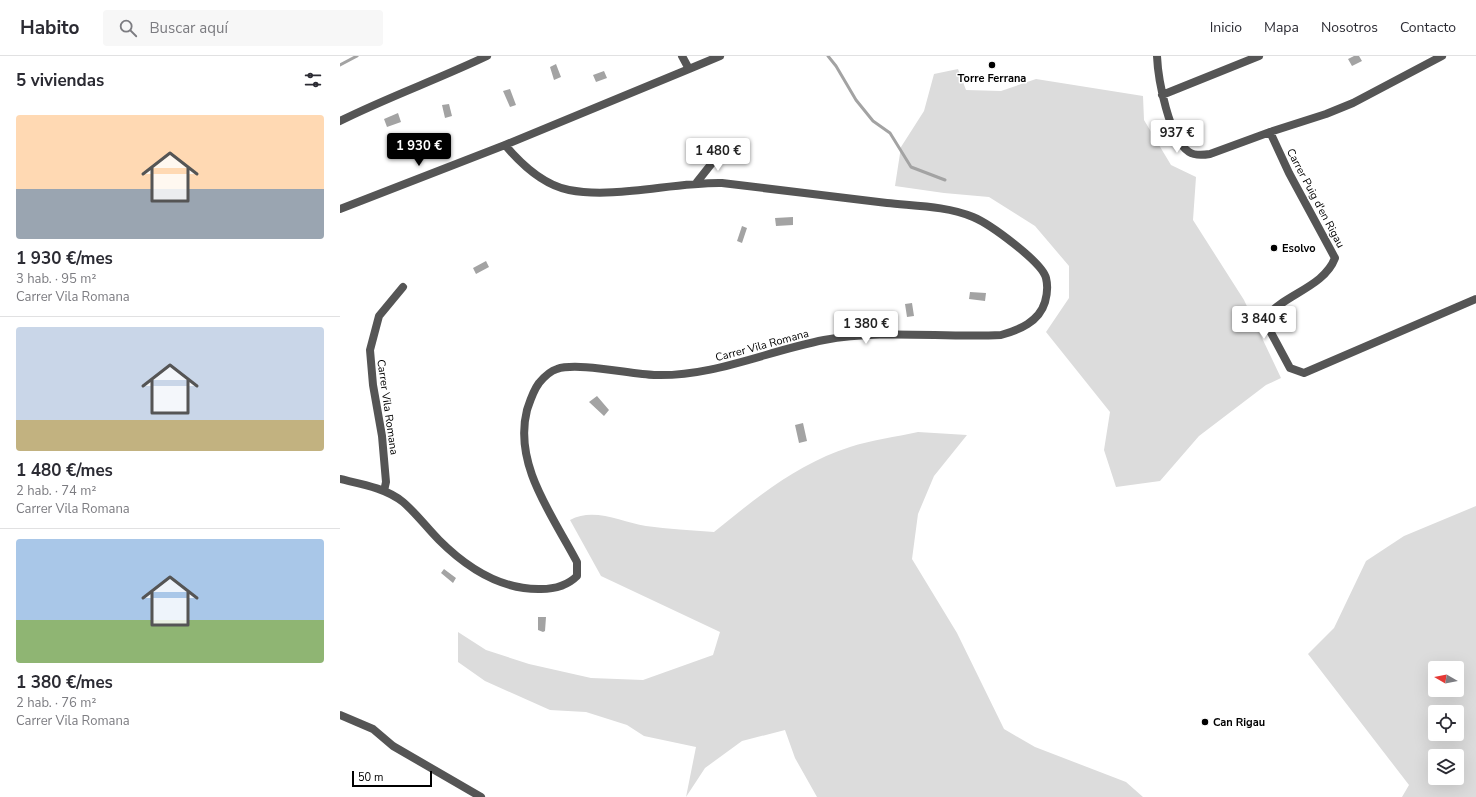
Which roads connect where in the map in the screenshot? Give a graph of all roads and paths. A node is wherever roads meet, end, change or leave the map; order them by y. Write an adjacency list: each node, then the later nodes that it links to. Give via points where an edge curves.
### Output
1 (488, 56): 9 (street, via 376,103)
2 (682, 56): 7 (street)
3 (720, 56): 7 (street)
4 (1157, 56): 8 (street)
5 (1259, 56): 8 (street)
6 (1442, 56): 10 (street, via 1353,103)
7 (689, 69): 11 (street)
8 (1162, 95): 10 (street, via 1177,136 1189,152 1210,154)
9 (340, 121)
10 (1270, 132): 16 (street, Carrer Puig d'en Rigau, via 1335,258 1331,268 1322,276 1275,306 1266,316 1269,329 1290,368 1304,374)
11 (505, 145): 13 (street, Carrer Vila Romana, via 519,162 552,184 569,190 604,192); 14 (street)
12 (724, 148): 13 (street)
13 (697, 182): 18 (street, Carrer Vila Romana, via 933,208 973,216 1040,267 1046,278 1044,303 1039,314 1028,324 1001,335 859,335 822,340 724,367 675,374 646,374 575,366 557,369 538,384 525,419 524,433 528,468 577,562 577,576 564,586 551,589 522,588 505,584 475,570 440,541 402,502)
14 (340, 209)
15 (403, 287): 18 (street, Carrer Vila Romana, via 379,316 370,350 382,436 386,482)
16 (1476, 299)
17 (340, 479): 18 (street, Carrer Vila Romana)
18 (384, 491)
19 (340, 715): 20 (street, via 373,729 393,746)
20 (481, 797)

